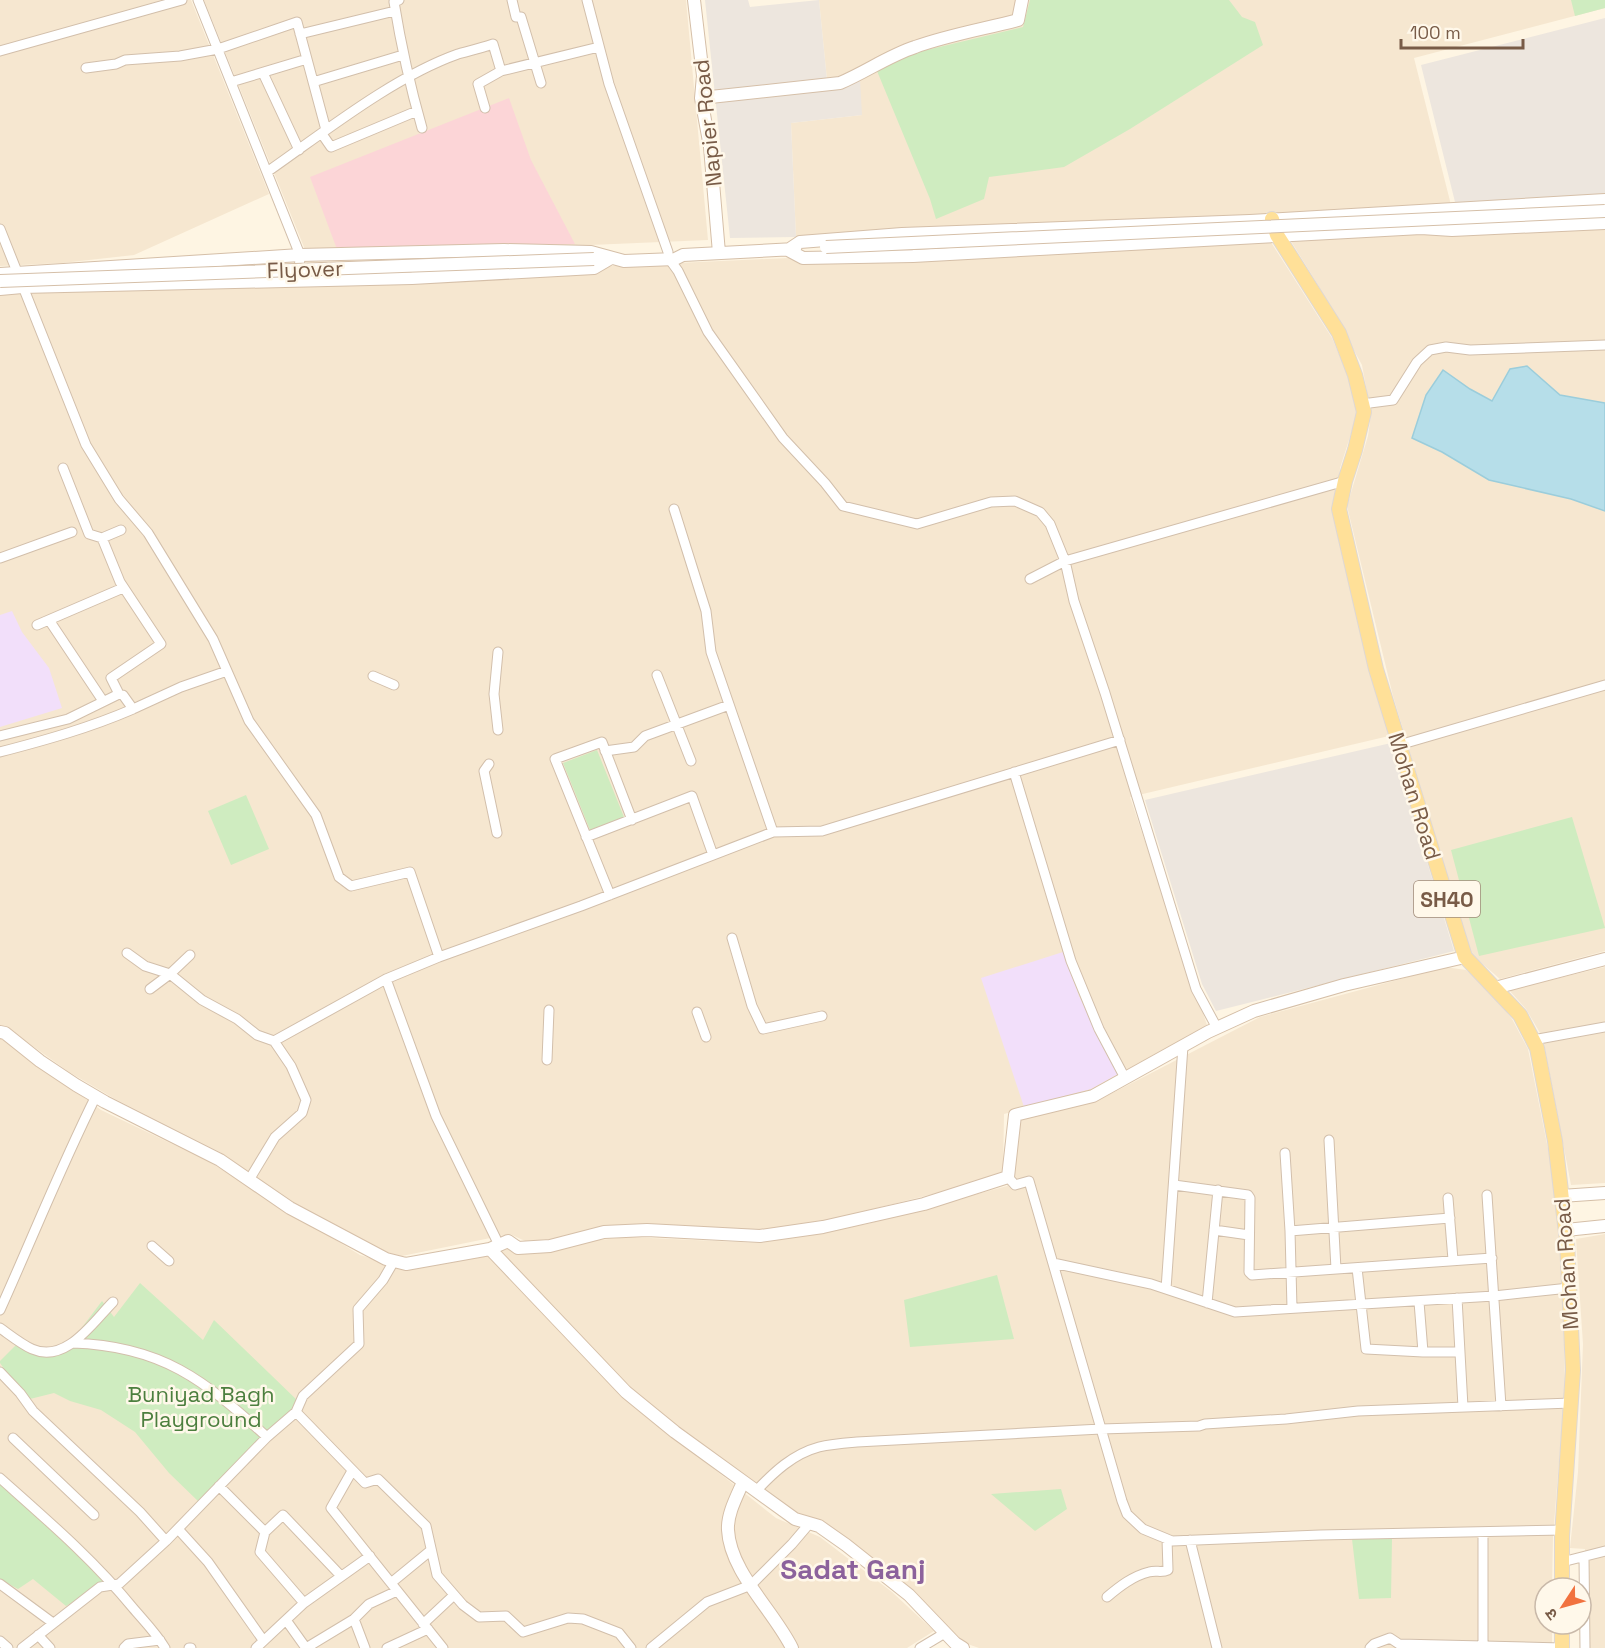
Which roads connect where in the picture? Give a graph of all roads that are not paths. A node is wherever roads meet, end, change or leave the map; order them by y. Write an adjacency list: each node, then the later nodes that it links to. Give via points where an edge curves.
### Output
1 (182, 0): 13 (street)
2 (198, 0): 12 (street)
3 (399, 0): 9 (street, via 394,2)
4 (512, 0): 16 (street)
5 (587, 0): 11 (street)
6 (687, 0): 24 (main road, via 695,80)
7 (694, 0): 24 (main road, Napier Road, via 703,76)
8 (1022, 0): 24 (main road, via 1018,20 917,46 840,83)
9 (395, 11): 10 (street); 14 (street)
10 (300, 34): 12 (street, via 297,22); 15 (street)
11 (599, 46): 16 (street); 40 (street)
12 (218, 49): 17 (street); 21 (street)
13 (0, 51)
14 (403, 55): 20 (street); 22 (street)
15 (307, 59): 19 (street); 22 (street)
16 (535, 63): 18 (street); 23 (street)
17 (86, 68)
18 (501, 71): 20 (street, via 493,44 456,55); 25 (street, via 478,84)
19 (263, 73): 21 (street); 29 (street)
20 (408, 79): 26 (street); 28 (street)
21 (231, 82): 30 (street)
22 (313, 82): 28 (street)
23 (541, 83)
24 (701, 98): 37 (main road, Napier Road, via 710,147)
25 (485, 108)
26 (417, 111): 27 (street); 28 (street, via 330,147)
27 (422, 128)
28 (324, 132): 29 (street)
29 (299, 150): 30 (street)
30 (267, 172): 39 (street)
31 (1605, 200): 33 (main road)
32 (1605, 212): 38 (main road, bridge)
33 (1272, 219): 36 (main road, Mohan Road / SH40); 38 (main road, via 902,234 800,242)
34 (1605, 224): 36 (main road)
35 (0, 229): 42 (street)
36 (1276, 235): 38 (main road, via 913,256 803,258); 49 (main road, Mohan Road / SH40, via 1339,333)
37 (719, 249): 38 (main road); 40 (main road, via 683,255 674,251)
38 (788, 250)
39 (300, 255): 41 (main road, via 504,250 591,252); 42 (main road); 44 (street)
40 (669, 256): 41 (main road); 57 (street, via 708,332 783,438 843,506 917,524 991,502 1015,501 1044,516)
41 (614, 258): 44 (main road, via 594,268); 45 (main road, Flyover, bridge)
42 (17, 273): 43 (main road); 46 (street)
43 (0, 274)
44 (299, 280): 46 (main road)
45 (0, 281)
46 (22, 286): 47 (main road); 63 (street, via 86,445 119,500 148,533 213,639)
47 (0, 290)
48 (1605, 345): 49 (street, via 1430,350 1417,362 1393,400)
49 (1362, 404): 51 (main road, Mohan Road / SH40, via 1364,412)
50 (63, 468): 55 (street, via 89,534)
51 (1345, 481): 57 (street); 76 (main road, Mohan Road / SH40, via 1339,509 1376,669)
52 (674, 509): 70 (street, via 706,611 711,651)
53 (121, 530): 55 (street)
54 (72, 532): 56 (street)
55 (102, 538): 59 (street)
56 (0, 558)
57 (1065, 561): 58 (street); 75 (street, via 1074,601)
58 (1030, 579)
59 (123, 588): 60 (street); 68 (street, via 161,644 111,678)
60 (49, 620): 61 (street); 69 (street)
61 (37, 625)
62 (498, 652): 73 (street, via 494,694)
63 (227, 671): 71 (street); 92 (street, via 249,721 316,815 339,877 351,886 410,872)
64 (657, 675): 72 (street)
65 (373, 676): 66 (street)
66 (394, 685)
67 (1605, 685): 76 (street)
68 (119, 694): 69 (street); 71 (street)
69 (103, 701): 74 (street, via 68,718)
70 (729, 705): 72 (street); 84 (street)
71 (133, 709): 77 (street, via 96,725)
72 (676, 724): 78 (street, via 645,736 634,747); 80 (street)
73 (498, 730)
74 (4, 735): 77 (street)
75 (1120, 740): 82 (street); 103 (street, via 1196,989)
76 (1399, 745): 93 (main road, Mohan Road / SH40)
77 (13, 749): 79 (street)
78 (605, 751): 83 (street); 86 (street, via 602,742 555,759)
79 (0, 752)
80 (691, 761)
81 (489, 764): 85 (street, via 484,771)
82 (1014, 772): 84 (street, via 822,831); 110 (street, via 1071,961 1099,1029)
83 (632, 820): 86 (street); 87 (street, via 692,796)
84 (773, 832): 87 (street)
85 (497, 833)
86 (586, 837): 88 (street)
87 (713, 855): 88 (street)
88 (610, 895): 92 (street)
89 (732, 938): 101 (street, via 763,1029)
90 (127, 953): 95 (street, via 145,966)
91 (190, 955): 95 (street)
92 (439, 957): 96 (street)
93 (1465, 957): 97 (main road, Mohan Road / SH40); 103 (main road, via 1344,985 1254,1011)
94 (1605, 959): 97 (main road)
95 (170, 974): 98 (street); 107 (street, via 202,1000 257,1035)
96 (386, 979): 107 (street); 130 (street, via 436,1116)
97 (1495, 988): 106 (main road, Mohan Road / SH40, via 1520,1015)
98 (150, 989)
99 (549, 1010): 109 (street)
100 (697, 1012): 105 (street)
101 (822, 1016)
102 (1605, 1027): 106 (street)
103 (1217, 1028): 108 (main road)
104 (0, 1032): 111 (main road)
105 (706, 1037)
106 (1533, 1040): 120 (main road, Mohan Road / SH40)
107 (274, 1041): 115 (street, via 291,1066 306,1100 302,1113 275,1137)
108 (1184, 1046): 110 (main road); 116 (street)
109 (547, 1060)
110 (1125, 1078): 114 (main road, via 1093,1096 1015,1115)
111 (96, 1096): 115 (main road, via 220,1160); 148 (street, via 63,1162)
112 (1329, 1140): 123 (street)
113 (1285, 1153): 126 (street)
114 (1008, 1177): 130 (main road, via 924,1204 823,1227 760,1236 647,1230 604,1232 550,1246 518,1248 508,1241); 135 (street, via 1015,1185 1029,1181)
115 (249, 1180): 134 (main road, via 290,1208)
116 (1174, 1185): 117 (street); 140 (street)
117 (1218, 1190): 125 (street); 128 (street, via 1250,1196)
118 (1605, 1192): 120 (main road)
119 (1487, 1195): 131 (street)
120 (1562, 1196): 127 (main road, Mohan Road / SH40)
121 (1448, 1198): 122 (street)
122 (1450, 1218): 123 (street); 132 (street)
123 (1333, 1226): 126 (street); 137 (street)
124 (1605, 1226): 127 (main road)
125 (1214, 1230): 128 (street); 145 (street)
126 (1290, 1230): 138 (street)
127 (1566, 1230): 139 (main road, Mohan Road / SH40)
128 (1249, 1235): 138 (street, via 1251,1275)
129 (152, 1246): 133 (street)
130 (494, 1247): 134 (main road, via 406,1264); 163 (main road, via 626,1392)
131 (1492, 1258): 132 (street); 141 (street)
132 (1453, 1260): 136 (street)
133 (169, 1261)
134 (394, 1261): 157 (street, via 358,1309 358,1344 303,1396)
135 (1053, 1263): 140 (street); 158 (street)
136 (1358, 1268): 137 (street); 146 (street)
137 (1336, 1269): 138 (street)
138 (1290, 1272): 147 (street)
139 (1569, 1288): 141 (street); 154 (main road, Mohan Road / SH40)
140 (1166, 1289): 145 (street)
141 (1494, 1296): 142 (street); 155 (street)
142 (1457, 1298): 144 (street); 152 (street)
143 (113, 1302): 150 (street)
144 (1419, 1302): 146 (street); 151 (street)
145 (1207, 1303): 147 (street, via 1235,1312)
146 (1361, 1303): 147 (street); 151 (street, via 1365,1349)
147 (1292, 1308)
148 (0, 1310)
149 (0, 1328): 150 (street, via 33,1350 59,1350)
150 (73, 1343): 159 (street, via 130,1350 186,1371)
151 (1423, 1352): 152 (street)
152 (1460, 1352): 156 (street)
153 (0, 1372): 174 (street, via 33,1411)
154 (1571, 1403): 155 (street); 169 (main road, Mohan Road / SH40)
155 (1501, 1406): 156 (street)
156 (1463, 1407): 158 (street)
157 (296, 1412): 159 (street); 161 (street)
158 (1101, 1429): 165 (street, via 818,1447 778,1468); 172 (street, via 1127,1514 1143,1529)
159 (267, 1437): 164 (street)
160 (13, 1438): 166 (street)
161 (352, 1471): 175 (street, via 365,1483 378,1479 426,1526); 177 (street, via 331,1508)
162 (0, 1478): 183 (street)
163 (743, 1482): 165 (main road); 184 (main road, via 727,1529 732,1551)
164 (219, 1486): 168 (street); 170 (street)
165 (756, 1491): 167 (main road, via 795,1520)
166 (94, 1515)
167 (809, 1524): 184 (street); 193 (main road, via 819,1526 846,1545 909,1595)
168 (178, 1529): 174 (street); 195 (street, via 225,1584)
169 (1563, 1530): 171 (street); 179 (main road, Mohan Road / SH40)
170 (265, 1532): 180 (street, via 284,1515); 188 (street, via 260,1552)
171 (1483, 1532): 173 (street); 198 (street)
172 (1167, 1539): 173 (street); 187 (street, via 1168,1570 1140,1575)
173 (1190, 1540): 213 (street)
174 (166, 1541): 183 (street)
175 (430, 1551): 185 (street); 186 (street, via 437,1575)
176 (1605, 1551): 178 (street)
177 (370, 1556): 180 (street); 185 (street)
178 (1584, 1557): 179 (street); 217 (street)
179 (1562, 1562): 181 (main road, Mohan Road / SH40)
180 (341, 1576): 188 (street)
181 (1562, 1576)
182 (0, 1584): 191 (street)
183 (114, 1585): 191 (street, via 100,1587); 197 (street)
184 (751, 1585): 209 (street, via 707,1602); 210 (main road)
185 (394, 1587): 189 (street); 192 (street)
186 (454, 1595): 192 (street); 208 (street, via 479,1617 506,1616 523,1632 568,1618 583,1619 619,1633)
187 (1107, 1597)
188 (304, 1603): 190 (street)
189 (354, 1618): 204 (street); 205 (street)
190 (286, 1620): 195 (street); 204 (street)
191 (53, 1623): 194 (street)
192 (426, 1626): 206 (street); 207 (street)
193 (945, 1633): 211 (street); 212 (main road)
194 (38, 1635): 200 (street); 201 (street)
195 (263, 1640): 203 (street)
196 (0, 1641): 199 (street)
197 (162, 1644): 202 (street, via 128,1644)
198 (1483, 1647): 214 (street, via 1399,1644 1390,1638); 215 (street)
199 (8, 1648)
200 (21, 1648)
201 (50, 1648)
202 (124, 1648)
203 (256, 1648)
204 (306, 1648)
205 (365, 1648)
206 (387, 1648)
207 (443, 1648)
208 (631, 1648)
209 (651, 1648)
210 (792, 1648)
211 (920, 1648)
212 (963, 1648)
213 (1217, 1648)
214 (1370, 1648)
215 (1536, 1648): 216 (street)
216 (1562, 1648)
217 (1585, 1648)

